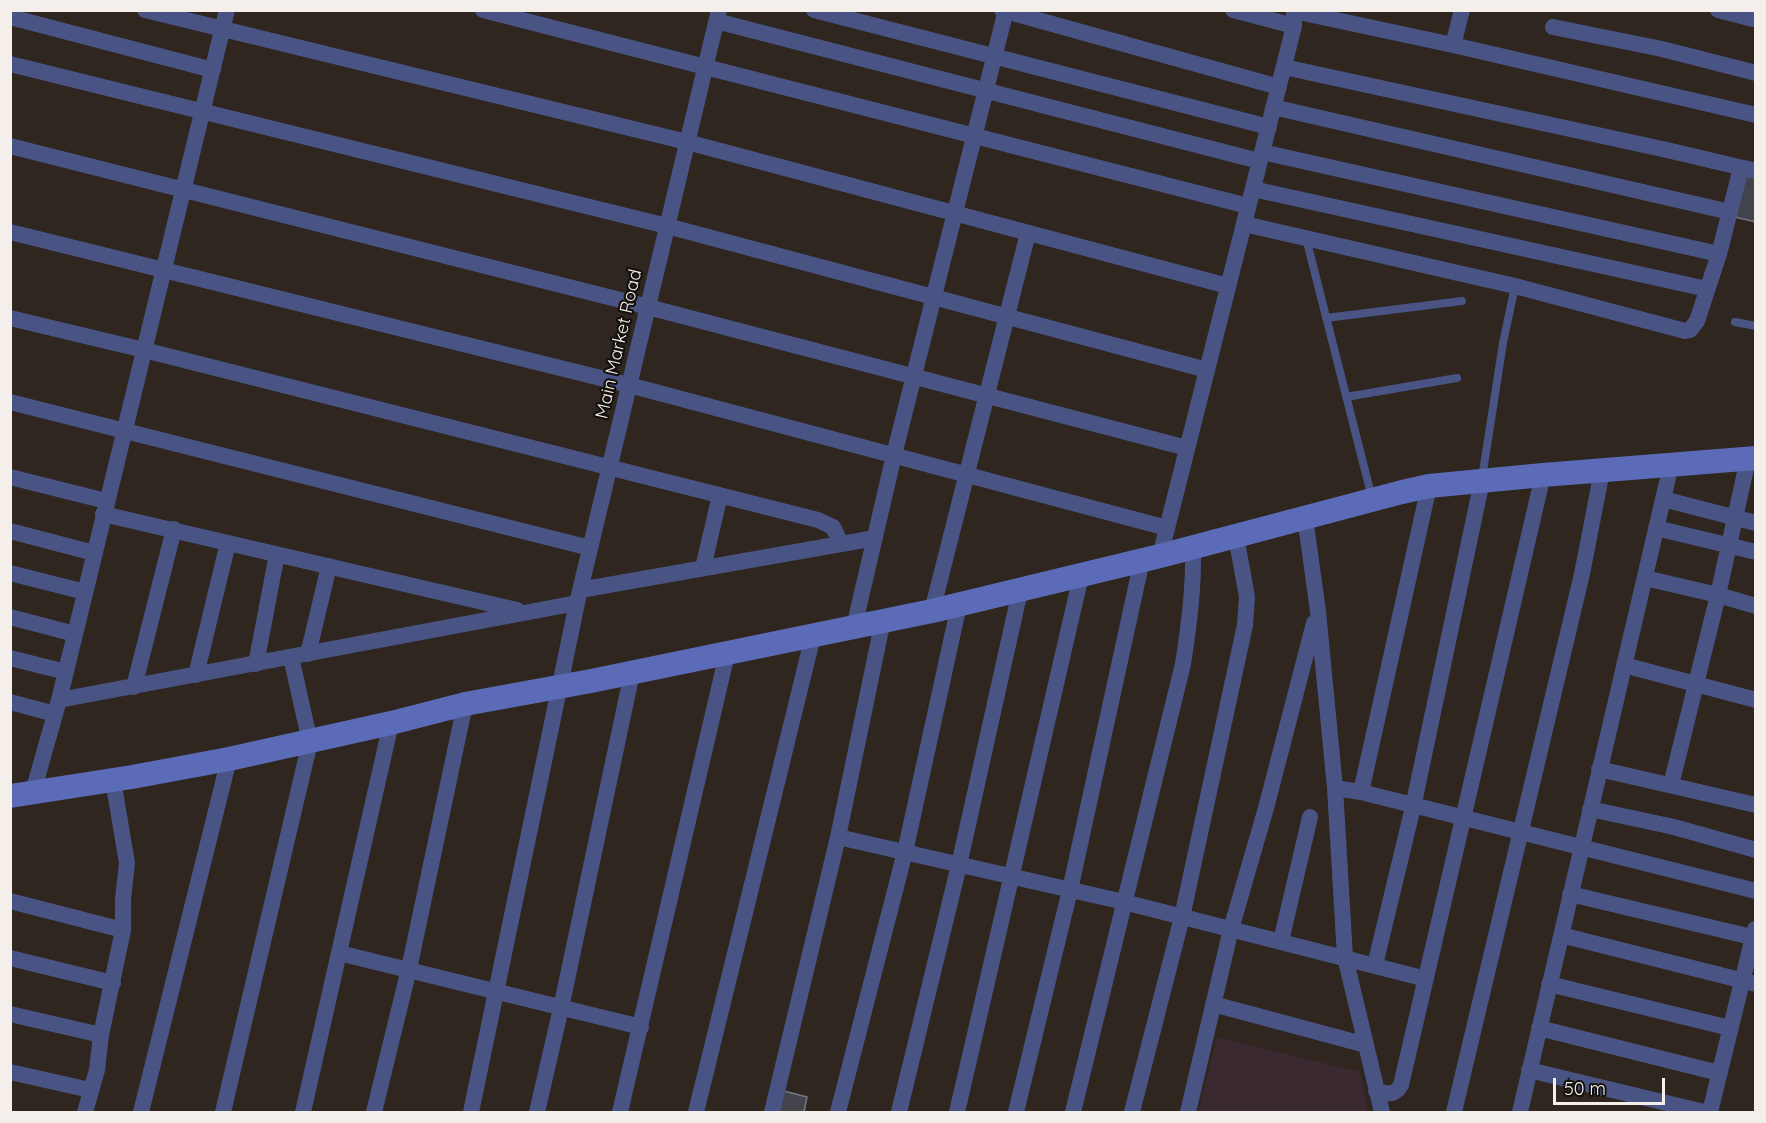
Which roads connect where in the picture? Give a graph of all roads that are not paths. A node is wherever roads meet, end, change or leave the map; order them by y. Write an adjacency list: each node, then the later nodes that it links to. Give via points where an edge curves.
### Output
1 (146, 10): 14 (street)
2 (227, 10): 14 (street)
3 (483, 10): 18 (street)
4 (814, 10): 16 (street)
5 (1233, 10): 10 (street)
6 (1462, 10): 15 (street)
7 (1718, 10): 12 (street)
8 (1005, 11): 16 (street); 22 (street)
9 (718, 16): 18 (street, Main Market Road); 23 (street)
10 (1294, 16): 15 (street); 19 (street)
11 (10, 17): 20 (street)
12 (1754, 18)
13 (1553, 27): 21 (street)
14 (223, 30): 20 (street); 29 (street)
15 (1453, 45): 26 (street)
16 (995, 57): 23 (street); 27 (street)
17 (10, 64): 25 (street)
18 (705, 66): 28 (street); 29 (street, Main Market Road)
19 (1284, 67): 22 (street); 32 (street)
20 (213, 70): 25 (street)
21 (1755, 73)
22 (1279, 87): 24 (street)
23 (987, 89): 28 (street); 31 (street)
24 (1273, 107): 27 (street); 36 (street)
25 (202, 111): 34 (street); 39 (street)
26 (1755, 115)
27 (1269, 127): 31 (street)
28 (975, 136): 35 (street); 37 (street)
29 (687, 142): 37 (street); 39 (street, Main Market Road)
30 (10, 146): 34 (street)
31 (1260, 156): 33 (street); 43 (street)
32 (1748, 169): 36 (street)
33 (1253, 189): 35 (street); 47 (street)
34 (182, 190): 44 (street); 50 (street)
35 (1248, 206): 38 (street)
36 (1730, 212): 43 (street)
37 (955, 213): 41 (street); 48 (street)
38 (1244, 224): 42 (street); 45 (street)
39 (667, 226): 48 (street); 50 (street, Main Market Road)
40 (10, 232): 44 (street)
41 (1028, 233): 45 (street); 51 (street)
42 (1306, 237): 46 (street); 53 (lane)
43 (1719, 254): 47 (street)
44 (163, 270): 56 (street); 60 (street)
45 (1228, 286): 57 (street)
46 (1515, 286): 47 (street, via 1685,331 1697,321); 74 (lane)
47 (1707, 289)
48 (934, 297): 51 (street); 58 (street)
49 (1462, 301): 53 (lane)
50 (648, 307): 58 (street); 60 (street, Main Market Road)
51 (1006, 316): 57 (street); 61 (street)
52 (10, 318): 56 (street)
53 (1326, 318): 62 (lane)
54 (1735, 322): 55 (lane)
55 (1755, 326)
56 (144, 350): 64 (street); 69 (street)
57 (1207, 370): 65 (street)
58 (914, 377): 61 (street); 66 (street)
59 (1457, 378): 62 (lane)
60 (629, 385): 66 (street); 69 (street, Main Market Road)
61 (986, 396): 65 (street); 71 (street)
62 (1346, 397): 77 (lane)
63 (10, 402): 64 (street)
64 (125, 430): 79 (street); 92 (street)
65 (1187, 448): 83 (street)
66 (894, 455): 71 (street); 88 (street)
67 (1752, 458): 68 (street); 81 (street)
68 (1671, 465): 70 (street); 78 (street)
69 (610, 466): 76 (street); 92 (street, Main Market Road)
70 (1602, 471): 72 (street); 147 (street)
71 (966, 475): 83 (street); 109 (street)
72 (1544, 476): 74 (street); 146 (street)
73 (10, 477): 79 (street)
74 (1482, 482): 75 (street); 143 (street)
75 (1429, 486): 77 (street); 140 (street)
76 (720, 495): 90 (street, via 828,523); 99 (street)
77 (1372, 498): 80 (street)
78 (1663, 499): 81 (street); 84 (street)
79 (105, 508): 85 (street); 95 (street)
80 (1305, 517): 87 (street); 110 (street)
81 (1736, 518): 82 (street); 91 (street)
82 (1755, 523)
83 (1167, 528): 97 (street)
84 (1656, 528): 91 (street); 102 (street)
85 (174, 529): 89 (street); 127 (street)
86 (10, 531): 95 (street)
87 (1236, 536): 93 (street); 159 (street, via 1247,597 1245,625)
88 (875, 538): 90 (street); 114 (street)
89 (228, 543): 96 (street); 125 (street)
90 (841, 544): 99 (street)
91 (1730, 546): 94 (street); 105 (street)
92 (590, 548): 106 (street, Main Market Road)
93 (1193, 548): 97 (street); 158 (street, via 1190,620 1183,664)
94 (1755, 552)
95 (94, 553): 104 (street)
96 (277, 554): 98 (street); 121 (street)
97 (1151, 558): 101 (street); 154 (street)
98 (328, 566): 111 (street); 117 (street)
99 (703, 568): 106 (street)
100 (10, 573): 104 (street)
101 (1081, 576): 103 (street); 153 (street)
102 (1645, 578): 105 (street); 122 (street)
103 (1020, 591): 107 (street); 152 (street)
104 (85, 592): 115 (street)
105 (1718, 595): 108 (street); 126 (street)
106 (578, 597): 111 (street); 128 (street, Main Market Road)
107 (959, 605): 109 (street); 151 (street)
108 (1755, 606)
109 (932, 611): 113 (street)
110 (1318, 611): 139 (street); 160 (street)
111 (525, 612): 117 (street)
112 (10, 617): 115 (street)
113 (883, 620): 114 (street); 148 (street)
114 (854, 627): 116 (street)
115 (75, 634): 123 (street)
116 (813, 636): 118 (street); 196 (street)
117 (308, 654): 119 (street)
118 (727, 654): 124 (street); 178 (street)
119 (291, 657): 121 (street); 134 (street)
120 (10, 658): 123 (street)
121 (256, 664): 125 (street)
122 (1624, 665): 126 (street); 136 (street)
123 (66, 672): 132 (street)
124 (632, 673): 128 (street); 176 (street)
125 (196, 675): 127 (street)
126 (1695, 685): 129 (street); 138 (street)
127 (134, 687): 132 (street)
128 (559, 687): 131 (street); 174 (street, Main Market Road)
129 (1755, 700)
130 (10, 702): 132 (street)
131 (465, 704): 133 (street); 169 (street)
132 (57, 707): 141 (street)
133 (391, 723): 134 (street); 165 (street)
134 (310, 742): 135 (street); 190 (street)
135 (229, 759): 137 (street); 189 (street)
136 (1599, 769): 138 (street); 144 (street)
137 (113, 780): 141 (street); 161 (street, via 127,863)
138 (1671, 785): 142 (street)
139 (1335, 788): 140 (street); 166 (street)
140 (1361, 792): 143 (street)
141 (22, 794)
142 (1755, 805)
143 (1413, 807): 146 (street); 168 (street)
144 (1590, 809): 149 (street); 150 (street)
145 (1310, 817): 164 (street)
146 (1463, 819): 147 (street); 170 (street)
147 (1521, 833): 149 (street); 206 (street)
148 (838, 837): 151 (street); 197 (street)
149 (1581, 848): 155 (street); 156 (street)
150 (1755, 850)
151 (905, 852): 152 (street); 198 (street)
152 (959, 865): 153 (street); 199 (street)
153 (1013, 878): 154 (street); 200 (street)
154 (1070, 890): 158 (street); 201 (street)
155 (1755, 891)
156 (1570, 894): 162 (street); 163 (street)
157 (10, 901): 161 (street)
158 (1124, 902): 159 (street); 202 (street)
159 (1182, 917): 160 (street); 203 (street)
160 (1231, 929): 164 (street); 175 (street)
161 (123, 930): 171 (street)
162 (1755, 934): 172 (street)
163 (1561, 935): 172 (street); 173 (street)
164 (1281, 941): 166 (street)
165 (339, 953): 169 (street); 191 (street)
166 (1345, 957): 168 (street); 182 (street)
167 (10, 958): 171 (street)
168 (1375, 965): 170 (street)
169 (409, 969): 174 (street); 192 (street)
170 (1426, 979): 187 (street, via 1401,1085 1392,1094)
171 (112, 983): 181 (street)
172 (1749, 983): 180 (street)
173 (1549, 984): 179 (street); 180 (street)
174 (496, 991): 176 (street); 193 (street, Main Market Road)
175 (1213, 1004): 182 (street); 204 (street)
176 (561, 1008): 178 (street); 194 (street)
177 (10, 1014): 181 (street)
178 (641, 1027): 195 (street)
179 (1539, 1028): 183 (street); 185 (street)
180 (1730, 1028): 185 (street)
181 (101, 1035): 186 (street)
182 (1366, 1045): 187 (street)
183 (1529, 1070): 207 (street); 208 (street)
184 (10, 1072): 186 (street)
185 (1719, 1073): 209 (street)
186 (90, 1090): 188 (street)
187 (1376, 1091): 205 (street)
188 (85, 1113)
189 (141, 1113)
190 (223, 1113)
191 (303, 1113)
192 (374, 1113)
193 (471, 1113)
194 (537, 1113)
195 (620, 1113)
196 (696, 1113)
197 (772, 1113)
198 (838, 1113)
199 (899, 1113)
200 (957, 1113)
201 (1016, 1113)
202 (1073, 1113)
203 (1132, 1113)
204 (1188, 1113)
205 (1382, 1113)
206 (1454, 1113)
207 (1520, 1113)
208 (1704, 1113)
209 (1710, 1113)

